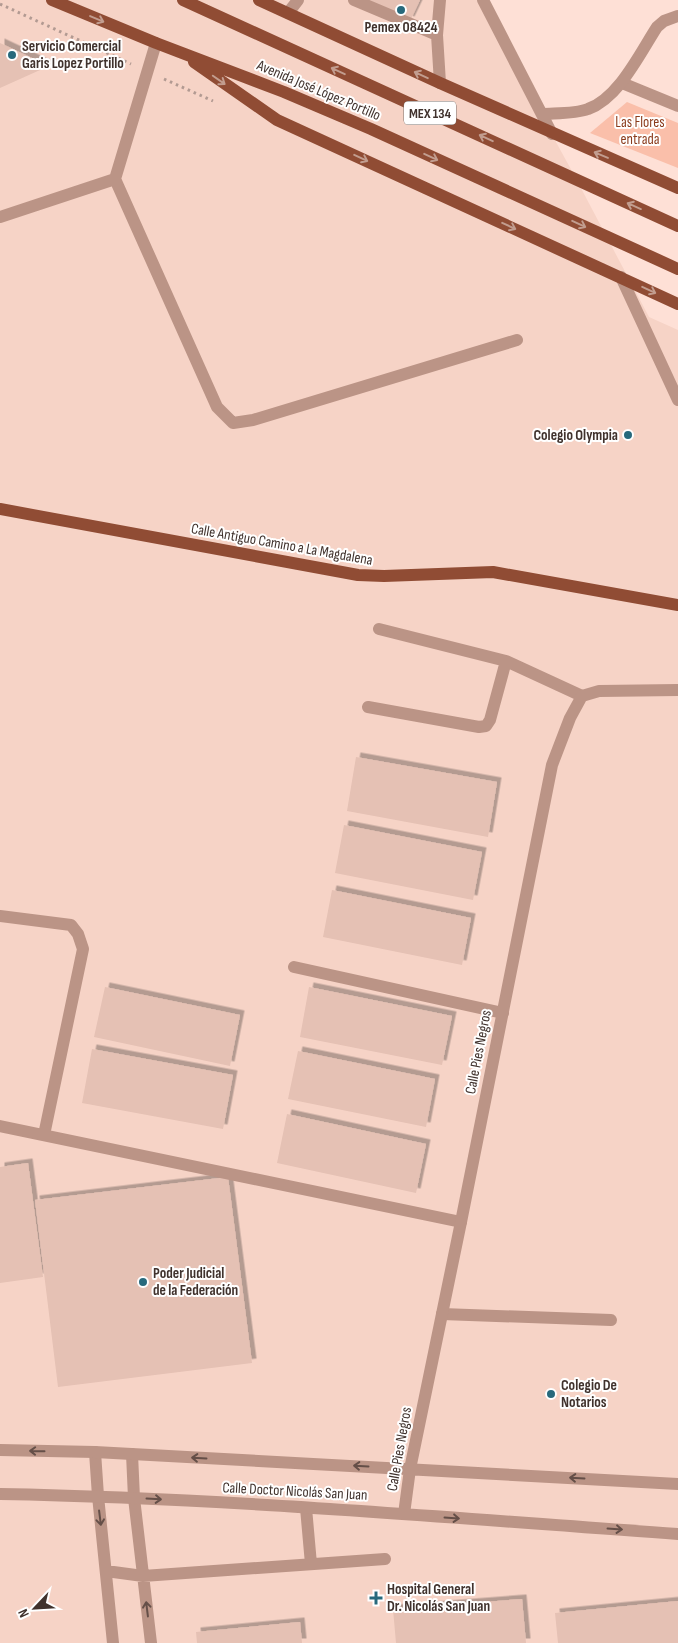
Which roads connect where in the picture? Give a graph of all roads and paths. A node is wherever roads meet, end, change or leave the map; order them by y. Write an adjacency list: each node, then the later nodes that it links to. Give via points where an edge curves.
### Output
1 (52, 0): 11 (main road, Avenida José López Portillo / MEX 134, one-way to 11)
2 (183, 0): 21 (main road, Avenida José López Portillo / MEX 134, one-way to 2)
3 (259, 0): 8 (main road)
4 (298, 0): 8 (street)
5 (354, 0): 10 (street)
6 (440, 0): 10 (street)
7 (483, 0): 16 (street)
8 (288, 14): 13 (main road, one-way to 8)
9 (678, 16): 14 (street, via 657,26)
10 (438, 35): 13 (street)
11 (156, 43): 12 (main road, Avenida José López Portillo / MEX 134); 18 (street)
12 (180, 52): 22 (main road, Avenida José López Portillo / MEX 134, one-way to 22, via 371,129); 23 (main road, one-way to 23, via 277,120)
13 (440, 83): 17 (main road)
14 (622, 83): 15 (street); 16 (street, via 597,106)
15 (678, 106)
16 (542, 114): 17 (street)
17 (552, 134): 19 (main road, one-way to 17)
18 (115, 179): 20 (street); 25 (street, via 217,407 233,423 253,420)
19 (678, 188)
20 (0, 218)
21 (678, 226)
22 (678, 269)
23 (621, 277): 24 (main road, one-way to 24); 26 (street)
24 (678, 304)
25 (517, 340)
26 (678, 400)
27 (0, 509): 28 (main road, Calle Antiguo Camino a La Magdalena, via 358,575 494,572)
28 (678, 605)
29 (379, 629): 30 (street)
30 (506, 661): 32 (street); 33 (street, via 486,726)
31 (678, 690): 32 (street, via 599,691)
32 (582, 696): 36 (street, Calle Pies Negros, via 552,765)
33 (368, 707)
34 (0, 916): 38 (street, via 71,925 83,949)
35 (294, 967): 36 (street)
36 (503, 1013): 39 (street, Calle Pies Negros)
37 (0, 1126): 38 (street)
38 (44, 1135): 39 (street)
39 (461, 1222): 40 (street, Calle Pies Negros)
40 (442, 1314): 41 (street); 45 (street, Calle Pies Negros)
41 (611, 1320)
42 (0, 1450): 43 (street, Calle Doctor Nicolás San Juan, one-way to 42)
43 (95, 1452): 44 (street, Calle Doctor Nicolás San Juan); 48 (street)
44 (132, 1454): 45 (street, Calle Doctor Nicolás San Juan, one-way to 44); 49 (street)
45 (410, 1469): 46 (street, Calle Doctor Nicolás San Juan, one-way to 45); 51 (street, Calle Pies Negros)
46 (678, 1484)
47 (0, 1494): 48 (street, Calle Doctor Nicolás San Juan)
48 (98, 1496): 49 (street, Calle Doctor Nicolás San Juan); 55 (street, one-way to 55)
49 (134, 1498): 50 (street, Calle Doctor Nicolás San Juan, one-way to 50); 56 (street)
50 (306, 1508): 51 (street, Calle Doctor Nicolás San Juan); 54 (street)
51 (404, 1514): 52 (street, Calle Doctor Nicolás San Juan, one-way to 52)
52 (678, 1534)
53 (385, 1559): 54 (street)
54 (311, 1564): 56 (street)
55 (106, 1571): 56 (street); 57 (street)
56 (143, 1576): 58 (street, one-way to 56)
57 (113, 1643)
58 (151, 1643)

